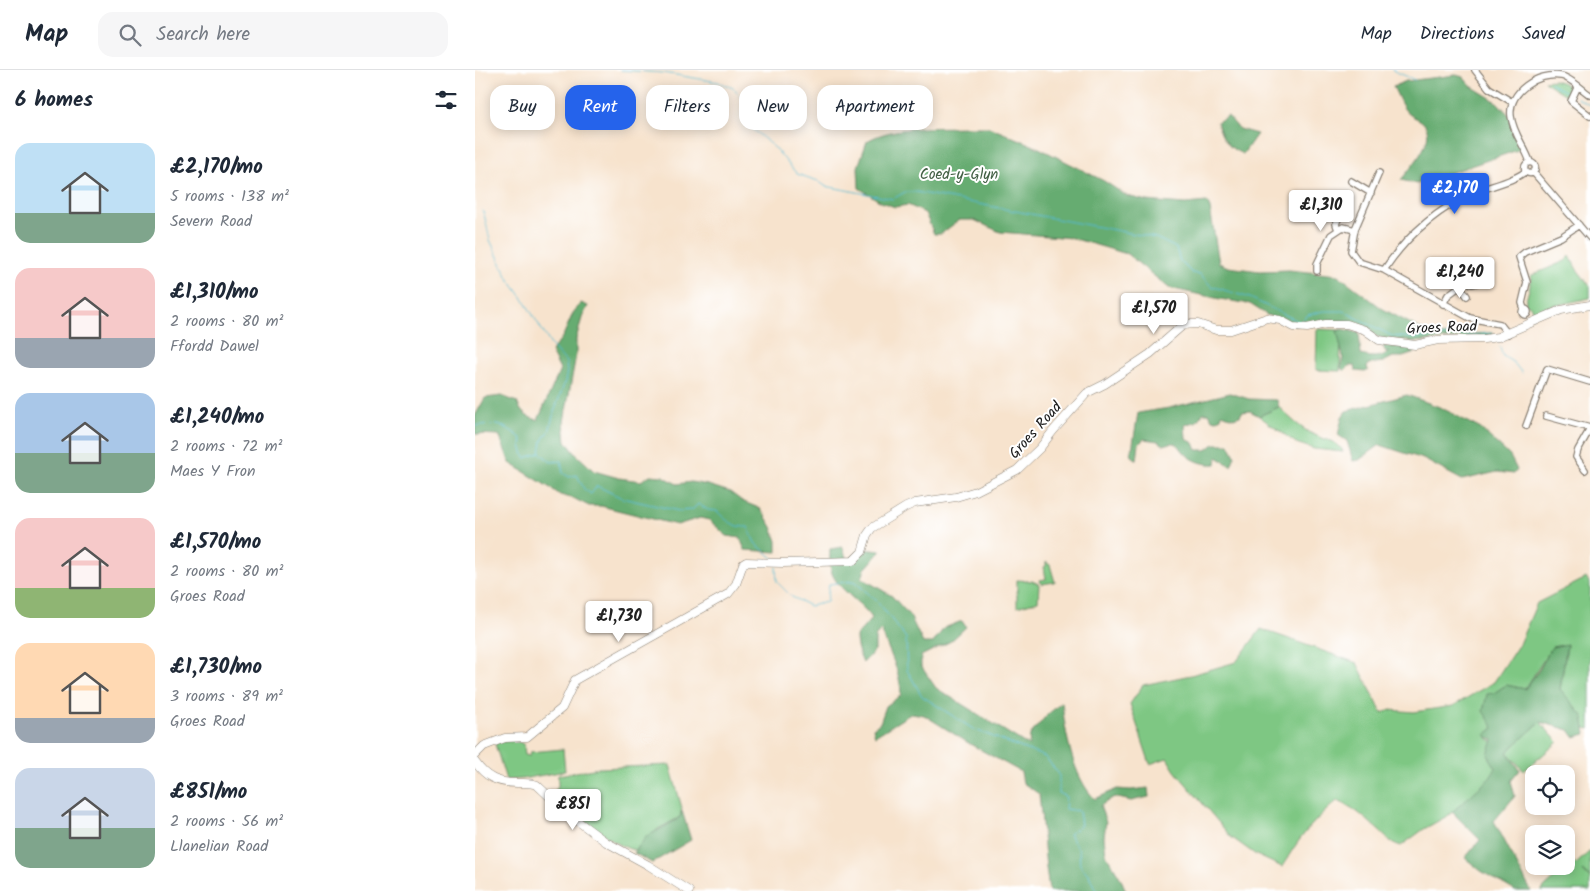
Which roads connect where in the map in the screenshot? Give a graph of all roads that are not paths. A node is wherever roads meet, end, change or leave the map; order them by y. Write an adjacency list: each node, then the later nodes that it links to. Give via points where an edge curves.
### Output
1 (1475, 70): 5 (street, via 1489,88)
2 (1562, 73): 3 (street); 5 (street, via 1539,78 1524,86)
3 (1578, 86): 4 (street); 6 (street, via 1571,101)
4 (1590, 95)
5 (1512, 102): 7 (street, via 1514,131)
6 (1590, 116)
7 (1530, 162): 8 (street, via 1525,165); 9 (street, via 1535,166)
8 (1526, 171): 9 (street); 18 (street, via 1472,194 1428,219 1397,250)
9 (1533, 172): 14 (street)
10 (1379, 173): 12 (street)
11 (1351, 181): 12 (street)
12 (1371, 193): 16 (street)
13 (1338, 219): 15 (street)
14 (1579, 225): 17 (street); 25 (street, via 1519,257 1527,282 1522,303)
15 (1339, 230): 16 (street, via 1343,227); 19 (street, via 1331,235 1320,251)
16 (1355, 230): 18 (street, via 1351,251 1359,262)
17 (1590, 238)
18 (1384, 270): 23 (street)
19 (1317, 271)
20 (1467, 281): 21 (street)
21 (1460, 286): 22 (street); 23 (street)
22 (1467, 296)
23 (1443, 304): 26 (street, via 1470,318 1501,324)
24 (1590, 305): 26 (street, Groes Road, via 1561,310)
25 (1524, 309)
26 (1508, 334): 32 (street, Groes Road, via 1415,344 1379,340 1365,330 1347,324 1293,327 1267,318 1231,330 1216,330 1198,324 1182,326 1150,354 1087,393 1017,470 966,494 906,507 872,528 862,552 853,561 745,562 728,594 575,680 562,708 527,737 505,738 484,746)
27 (1590, 382): 29 (street, via 1547,369)
28 (1546, 416): 30 (street)
29 (1526, 426)
30 (1590, 429): 31 (street, via 1576,457)
31 (1584, 466)
32 (475, 755)
33 (475, 762): 34 (street, via 494,780 537,785 568,814 606,842)
34 (689, 891)

